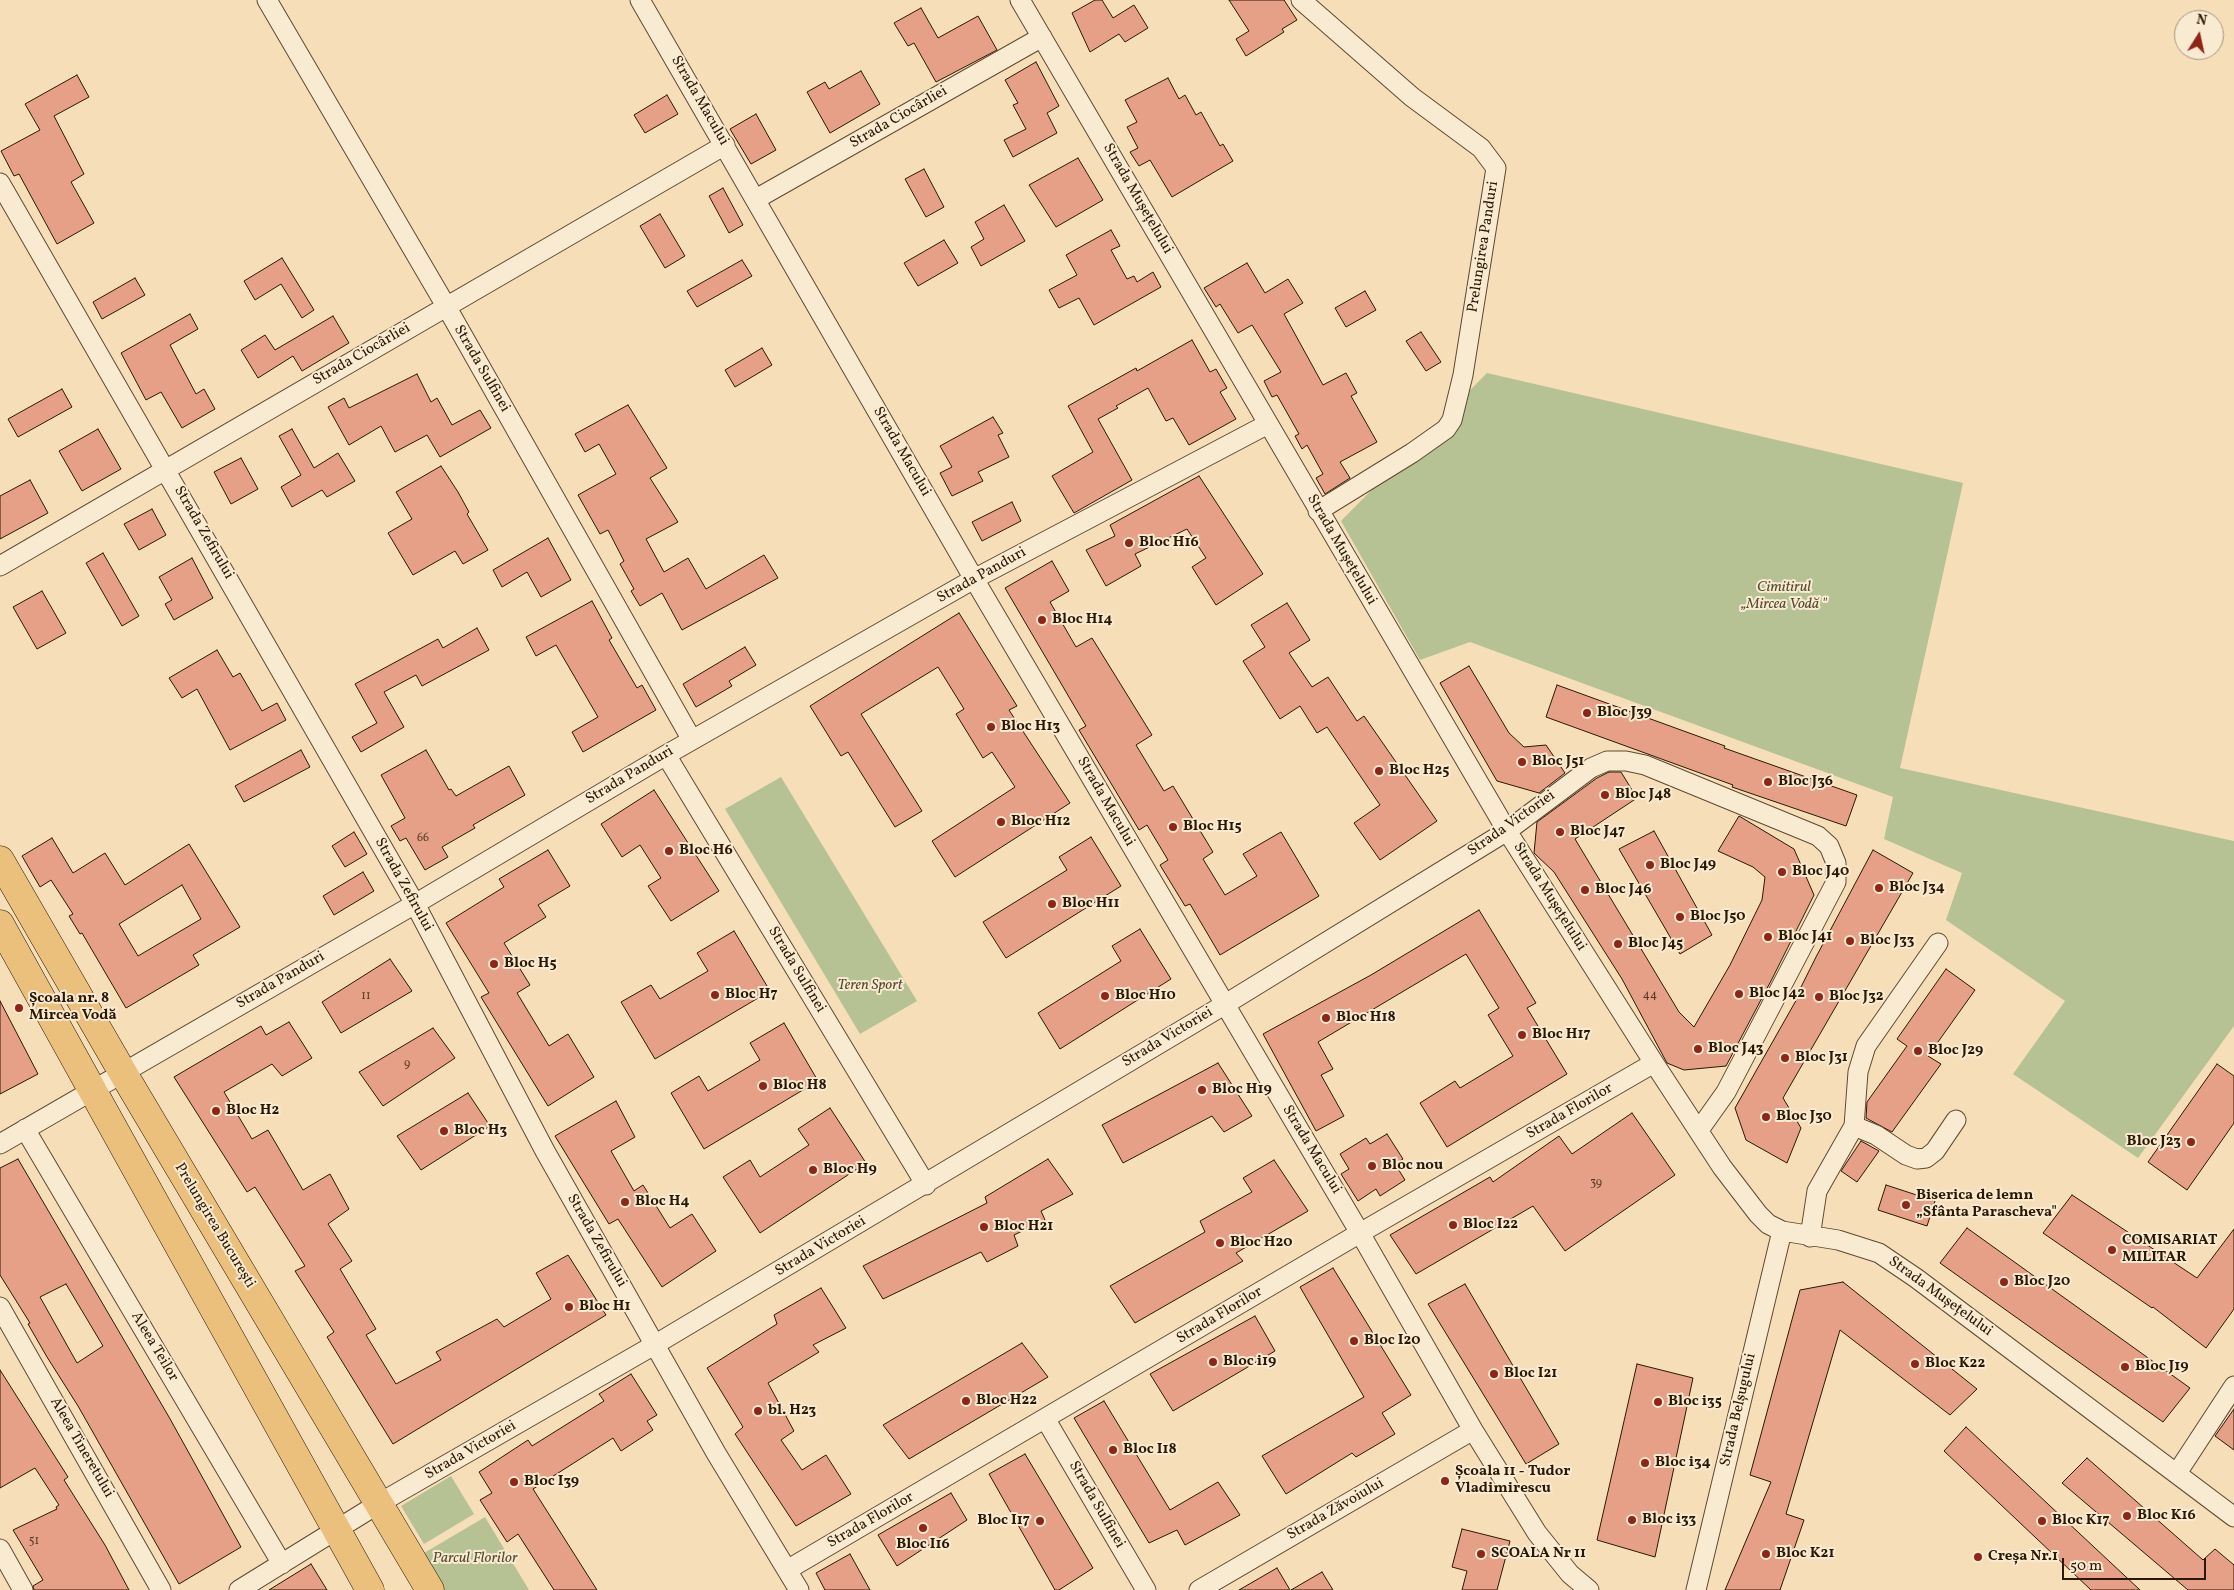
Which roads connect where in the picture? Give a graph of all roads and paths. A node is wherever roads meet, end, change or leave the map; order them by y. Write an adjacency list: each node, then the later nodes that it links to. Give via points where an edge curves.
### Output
1 (267, 0): 9 (street, Strada Sulfinei)
2 (640, 0): 6 (street, Strada Macului)
3 (1020, 0): 5 (street, Strada Mușețelului)
4 (1301, 0): 12 (street, Prelungirea Panduri, via 1412,97 1481,148 1496,168 1463,375 1452,420 1446,429 1412,454)
5 (1042, 37): 8 (street, Strada Ciocârliei); 10 (street, Strada Mușețelului)
6 (725, 146): 8 (street, Strada Macului); 9 (street, Strada Ciocârliei)
7 (0, 183): 11 (street, Strada Zefirului)
8 (756, 199): 14 (street, Strada Macului)
9 (446, 306): 11 (street, Strada Ciocârliei); 15 (street, Strada Sulfinei)
10 (1268, 424): 12 (street, Strada Mușețelului); 14 (street, Strada Panduri)
11 (167, 469): 13 (street, Strada Ciocârliei); 19 (street, Strada Zefirului)
12 (1318, 511): 17 (street, Strada Mușețelului)
13 (0, 566)
14 (974, 579): 15 (street, Strada Panduri); 22 (street, Strada Macului)
15 (692, 740): 16 (street, Strada Panduri)
16 (666, 755): 19 (street, Strada Panduri); 31 (street, Strada Sulfinei)
17 (1507, 831): 22 (street, Strada Victoriei); 23 (street, Strada Mușețelului); 29 (street, Strada Victoriei, via 1591,768 1607,761 1626,761 1645,765 1818,836 1829,846 1836,863 1836,882 1726,1092)
18 (0, 860): 24 (main road, Prelungirea București)
19 (415, 904): 24 (street, Strada Panduri); 36 (street, Strada Zefirului, via 545,1151)
20 (0, 924): 25 (main road)
21 (1938, 942): 27 (street, via 1866,1046 1858,1072)
22 (1224, 1005): 31 (street, Strada Victoriei); 33 (street, Strada Macului)
23 (1654, 1063): 29 (street, Strada Mușețelului); 33 (street, Strada Florilor)
24 (123, 1073): 25 (street, Strada Panduri); 41 (main road, Prelungirea București)
25 (92, 1090): 28 (street, Strada Panduri); 43 (main road)
26 (1956, 1120): 27 (street, via 1935,1151 1926,1158 1917,1159)
27 (1854, 1126): 34 (street, via 1817,1191)
28 (25, 1130): 30 (street, Strada Panduri); 45 (street, Aleea Teilor)
29 (1699, 1130): 32 (street, Strada Mușețelului, via 1758,1214)
30 (0, 1144)
31 (926, 1185): 36 (street, Strada Victoriei)
32 (1782, 1231): 34 (street, Strada Mușețelului); 57 (street, Strada Belșugului)
33 (1360, 1233): 38 (street, Strada Florilor); 39 (street, Strada Macului)
34 (1810, 1237): 40 (street, Strada Mușețelului, via 1838,1240 1878,1253)
35 (0, 1307): 49 (street, Aleea Tineretului)
36 (656, 1344): 41 (street, Strada Victoriei); 46 (street, Strada Zefirului, via 716,1453)
37 (2234, 1386): 40 (street)
38 (1046, 1420): 46 (street, Strada Florilor); 54 (street, Strada Sulfinei)
39 (1473, 1430): 47 (street, Strada Macului); 55 (street, Strada Zăvoiului)
40 (2177, 1473): 42 (street, Strada Mușețelului)
41 (378, 1504): 43 (street, Strada Victoriei); 52 (main road, Prelungirea București)
42 (2234, 1517)
43 (336, 1531): 45 (street, Strada Victoriei); 51 (main road)
44 (0, 1549): 48 (street)
45 (282, 1564): 50 (street, Strada Victoriei)
46 (787, 1570): 53 (street, Strada Zefirului)
47 (1568, 1582): 56 (street, Strada Macului)
48 (23, 1590)
49 (161, 1590)
50 (239, 1590)
51 (370, 1590)
52 (430, 1590)
53 (799, 1590)
54 (1146, 1590)
55 (1199, 1590)
56 (1589, 1590)
57 (1696, 1590)

